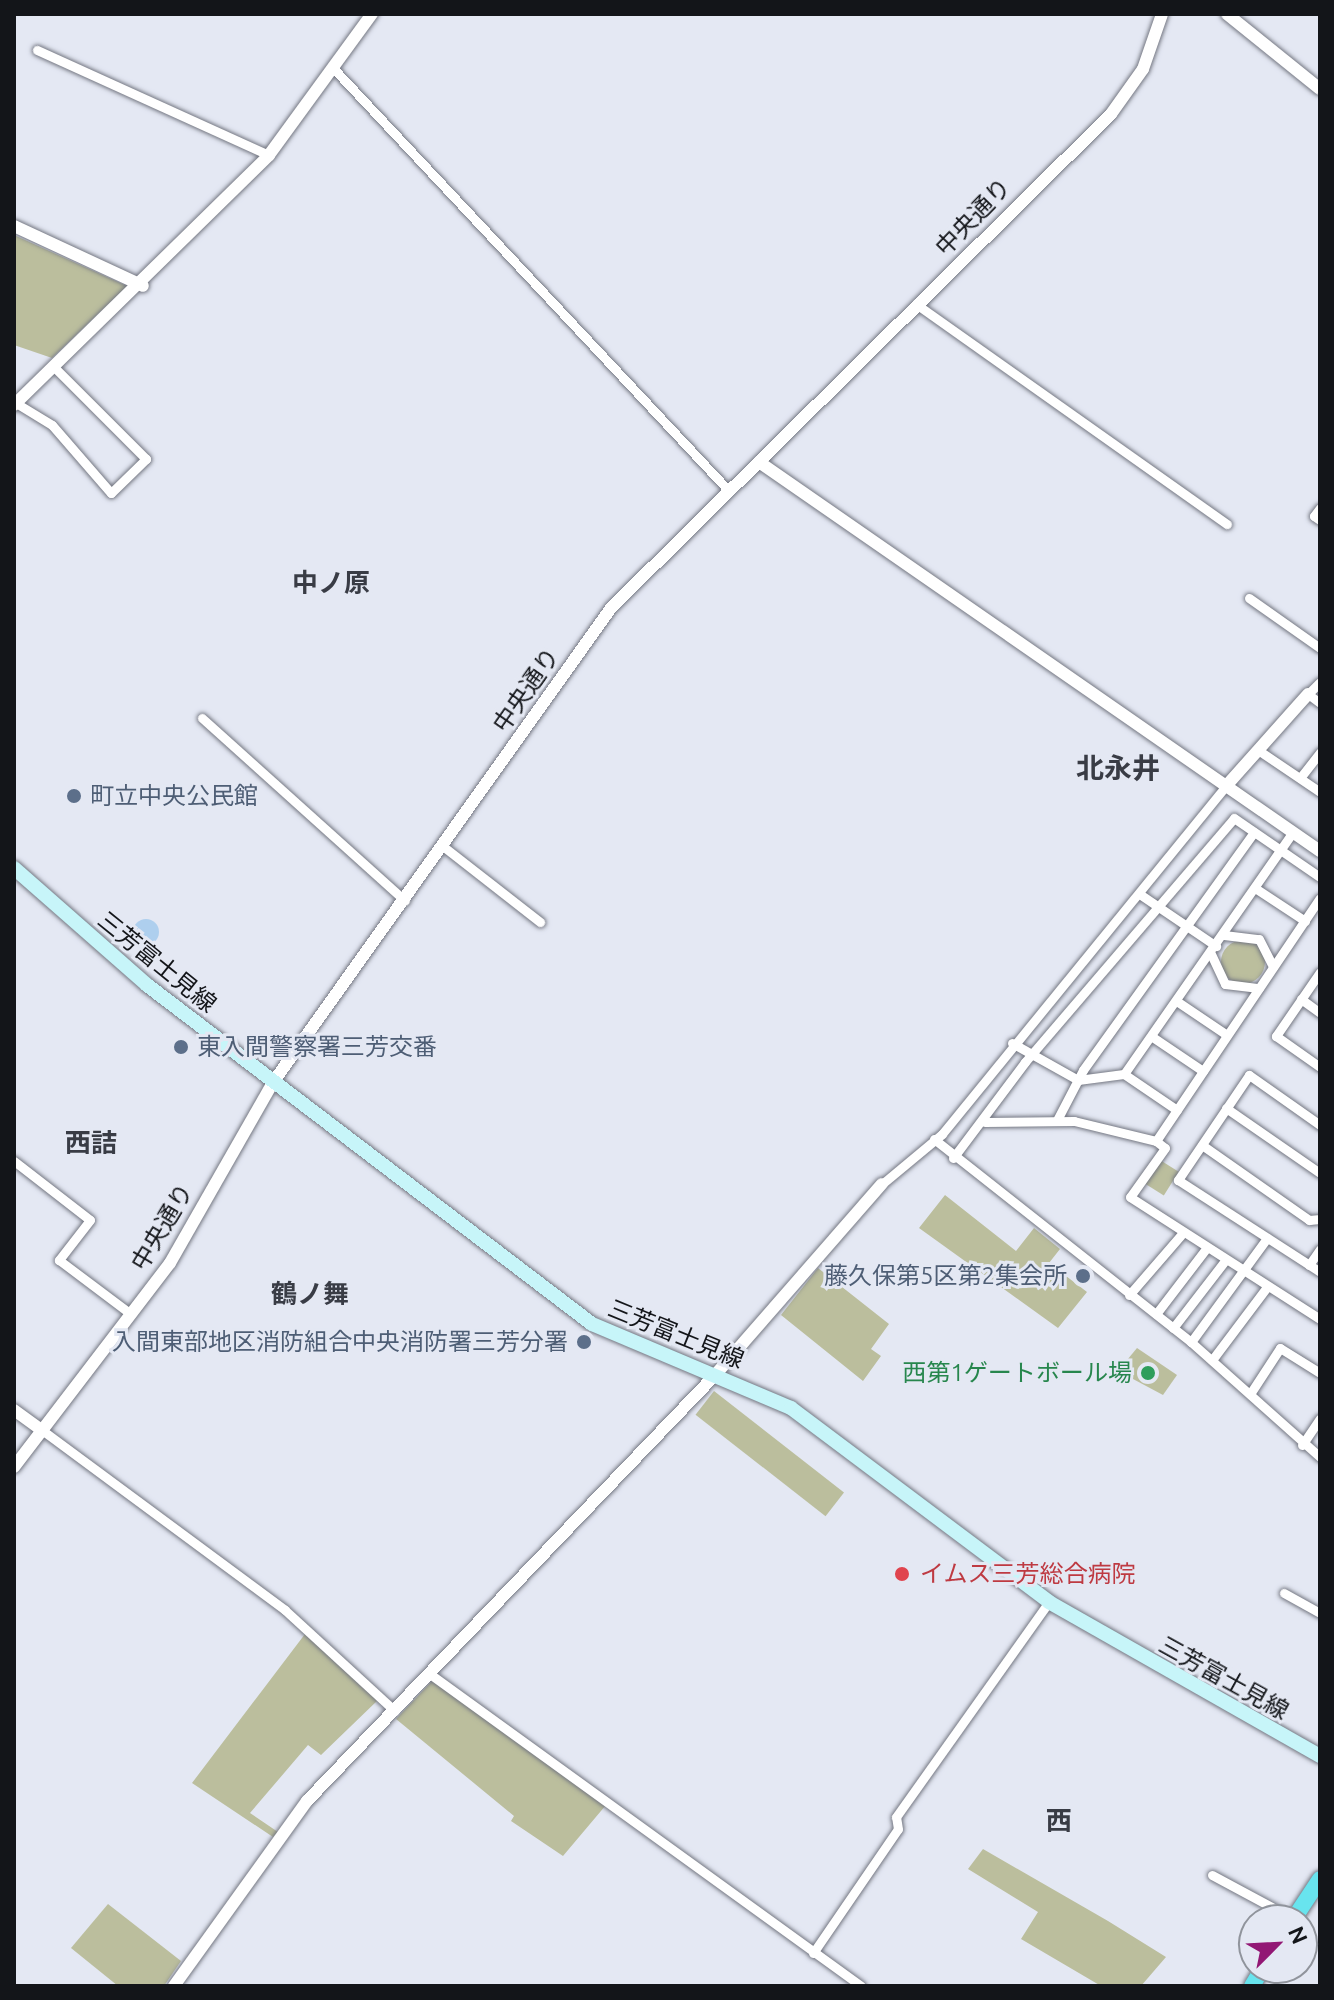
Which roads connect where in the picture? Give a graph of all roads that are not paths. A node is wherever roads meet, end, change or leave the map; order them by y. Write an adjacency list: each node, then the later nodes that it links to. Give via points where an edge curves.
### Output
1 (372, 14): 5 (street)
2 (1162, 14): 10 (street, 中央通り, via 1125,99)
3 (1227, 14): 6 (street)
4 (37, 50): 7 (street)
5 (334, 69): 7 (street); 14 (street)
6 (1320, 89)
7 (269, 155): 9 (street)
8 (14, 226): 9 (street)
9 (143, 286): 11 (street)
10 (916, 304): 13 (street, 中央通り); 17 (street)
11 (53, 366): 12 (street); 12 (street, via 146,459 111,493 52,425)
12 (15, 404)
13 (759, 462): 14 (street, 中央通り); 27 (street)
14 (730, 492): 31 (street, 中央通り, via 611,608)
15 (1320, 508): 16 (street, via 1314,516)
16 (1320, 520)
17 (1227, 524)
18 (1249, 598): 19 (street)
19 (1320, 648)
20 (1320, 682): 21 (street)
21 (1308, 694): 22 (street); 24 (street)
22 (1320, 703)
23 (202, 718): 39 (street)
24 (1258, 750): 26 (street); 27 (street)
25 (1320, 752): 26 (street)
26 (1300, 778): 28 (street)
27 (1227, 785): 30 (street); 37 (street)
28 (1320, 792)
29 (1254, 832): 32 (street); 40 (street, via 1234,818); 43 (street)
30 (1293, 832): 32 (street); 33 (street)
31 (444, 847): 39 (street, 中央通り); 42 (street)
32 (1280, 851): 35 (street); 36 (street)
33 (1320, 851)
34 (14, 868): 60 (main road, 三芳富士見線, via 147,985)
35 (1320, 877)
36 (1255, 888): 41 (street); 44 (street)
37 (1141, 895): 40 (street); 54 (street)
38 (1320, 898): 41 (street)
39 (405, 901): 60 (street, 中央通り)
40 (1161, 909): 43 (street); 55 (street)
41 (1305, 921): 46 (street)
42 (540, 922)
43 (1188, 928): 45 (street); 59 (street)
44 (1224, 935): 45 (street); 46 (street, via 1259,939)
45 (1213, 950): 48 (street, via 1225,984); 50 (street)
46 (1273, 967): 48 (street)
47 (1320, 972): 49 (street)
48 (1259, 988): 52 (street)
49 (1301, 999): 51 (street); 56 (street, via 1276,1036)
50 (1178, 1002): 52 (street); 53 (street)
51 (1320, 1013)
52 (1227, 1035): 57 (street)
53 (1154, 1038): 57 (street); 58 (street)
54 (1012, 1043): 55 (street); 66 (street)
55 (1031, 1056): 59 (street); 64 (street)
56 (1320, 1067)
57 (1203, 1071): 62 (street)
58 (1124, 1074): 59 (street); 62 (street)
59 (1078, 1080): 63 (street)
60 (274, 1081): 84 (street, 中央通り, via 170,1263); 91 (main road, 三芳富士見線, via 592,1324)
61 (1226, 1108): 65 (street, via 1249,1075); 68 (street); 71 (street)
62 (1177, 1110): 67 (street)
63 (1057, 1120): 64 (street); 67 (street)
64 (985, 1122): 69 (street)
65 (1320, 1125)
66 (934, 1139): 69 (street); 72 (street)
67 (1156, 1141): 74 (street, via 1165,1148 1130,1197)
68 (1202, 1145): 73 (street, via 1309,1220); 75 (street, via 1178,1180)
69 (953, 1158): 83 (street)
70 (14, 1161): 84 (street, via 90,1220 59,1260)
71 (1320, 1173)
72 (882, 1184): 91 (street)
73 (1320, 1219)
74 (1181, 1235): 77 (street); 83 (street)
75 (1267, 1238): 79 (street); 81 (street)
76 (1320, 1249): 79 (street)
77 (1205, 1250): 78 (street); 85 (street)
78 (1224, 1262): 81 (street); 87 (street)
79 (1309, 1265): 80 (street)
80 (1320, 1272)
81 (1244, 1273): 82 (street); 88 (street)
82 (1267, 1287): 86 (street); 89 (street)
83 (1129, 1295): 85 (street)
84 (131, 1314): 95 (street, 中央通り)
85 (1156, 1314): 87 (street)
86 (1320, 1319)
87 (1173, 1328): 88 (street)
88 (1191, 1342): 89 (street)
89 (1212, 1360): 92 (street)
90 (1320, 1373): 92 (street, via 1280,1348)
91 (716, 1374): 100 (main road, 三芳富士見線, via 823,1428); 102 (street)
92 (1250, 1394): 96 (street)
93 (14, 1410): 95 (street)
94 (1320, 1418): 96 (street)
95 (42, 1430): 98 (street, 中央通り); 103 (street, via 285,1610)
96 (1302, 1445): 97 (street)
97 (1320, 1457)
98 (14, 1467)
99 (1284, 1593): 101 (street)
100 (1049, 1602): 104 (main road, 三芳富士見線); 109 (street, via 896,1817 898,1829)
101 (1320, 1613)
102 (430, 1674): 103 (street); 109 (street)
103 (395, 1711): 111 (street, via 307,1801)
104 (1320, 1756)
105 (1212, 1875): 107 (street)
106 (1320, 1879): 108 (highway)
107 (1265, 1904)
108 (1304, 1904)
109 (813, 1953): 110 (street)
110 (846, 1977): 112 (street); 113 (street)
111 (174, 1986)
112 (839, 1986)
113 (861, 1986)

